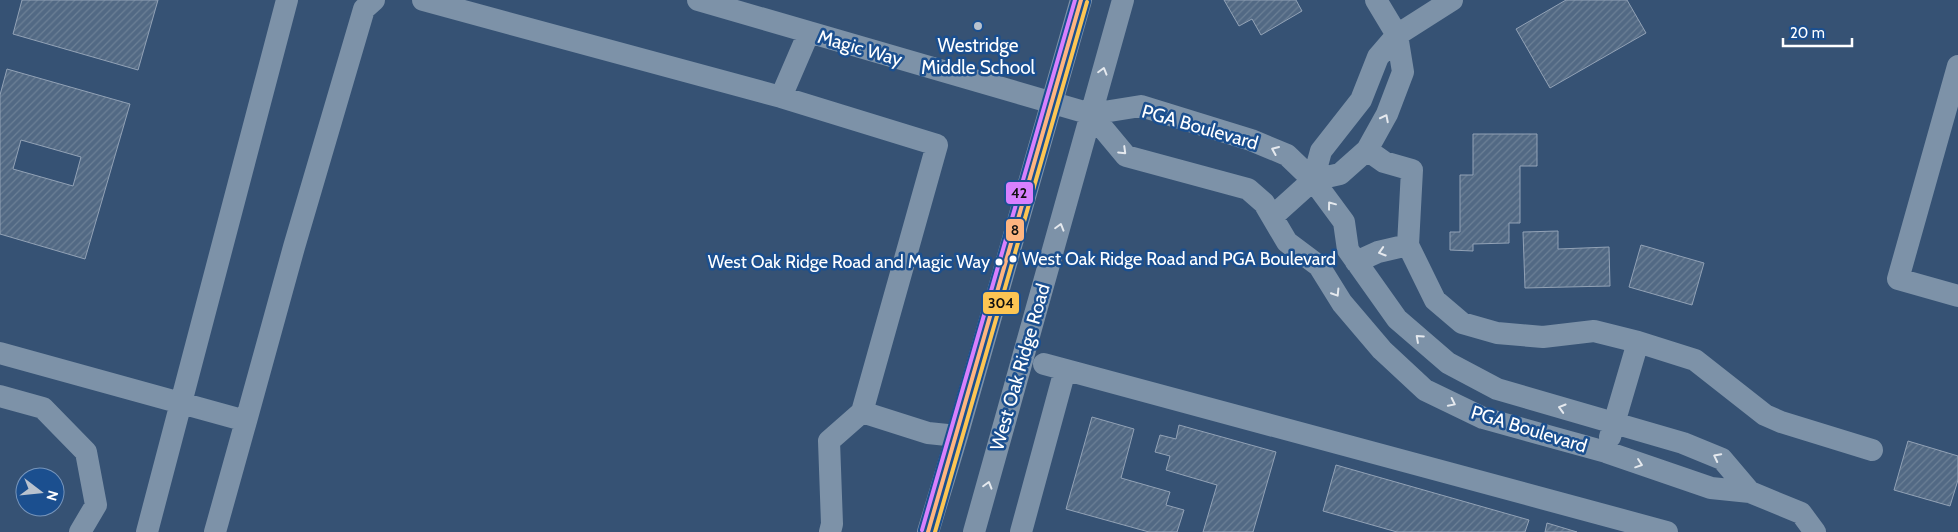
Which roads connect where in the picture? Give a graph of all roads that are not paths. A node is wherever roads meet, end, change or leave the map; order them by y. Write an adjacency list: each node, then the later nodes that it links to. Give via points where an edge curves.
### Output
1 (287, 0): 24 (street)
2 (374, 0): 26 (street, via 364,9)
3 (423, 0): 12 (street)
4 (698, 0): 9 (street, Magic Way)
5 (1081, 0): 13 (street)
6 (1123, 0): 14 (street, West Oak Ridge Road, one-way to 6)
7 (1376, 0): 10 (street)
8 (1452, 0): 10 (street)
9 (809, 32): 12 (street); 13 (street, Magic Way)
10 (1397, 35): 15 (street, one-way to 10, via 1387,114 1403,72); 16 (street, via 1378,57 1361,100 1321,151)
11 (1958, 66): 20 (street, via 1898,279)
12 (781, 97): 25 (street, via 937,145)
13 (1051, 104): 14 (street, Magic Way); 28 (street)
14 (1091, 114): 16 (street, PGA Boulevard, one-way to 14, via 1287,155 1251,140 1141,106); 17 (street, PGA Boulevard, one-way to 17, via 1126,156 1248,189); 39 (street, West Oak Ridge Road, one-way to 14)
15 (1368, 150): 16 (street, via 1340,174); 18 (street, via 1384,162 1412,170)
16 (1313, 180): 17 (street); 19 (street, PGA Boulevard, one-way to 16, via 1348,250 1344,222)
17 (1273, 216): 31 (street, PGA Boulevard, one-way to 31, via 1287,242 1319,266 1342,303 1382,350 1425,390 1483,418)
18 (1408, 245): 19 (street, one-way to 19, via 1378,252); 21 (street, via 1435,300 1462,323 1497,333 1543,337 1594,331)
19 (1356, 262): 27 (street, PGA Boulevard, one-way to 19, via 1497,389 1448,363 1397,319)
20 (1958, 296)
21 (1638, 342): 27 (street); 30 (street, via 1695,360 1765,415)
22 (0, 353): 24 (street)
23 (0, 396): 34 (street, via 43,408 86,452 96,505)
24 (181, 403): 26 (street); 35 (street)
25 (862, 412): 28 (street, via 928,432); 37 (street, via 829,442)
26 (246, 421): 36 (street)
27 (1614, 423): 29 (street, PGA Boulevard); 31 (street)
28 (957, 436): 38 (street)
29 (1683, 443): 32 (street); 33 (street, PGA Boulevard, one-way to 29, via 1722,459)
30 (1872, 450)
31 (1606, 452): 32 (street, PGA Boulevard, one-way to 32)
32 (1674, 476): 33 (street, PGA Boulevard, via 1710,488)
33 (1750, 492): 42 (street, PGA Boulevard, via 1801,513)
34 (80, 532)
35 (147, 532)
36 (216, 532)
37 (830, 532)
38 (928, 532)
39 (974, 532)
40 (1021, 532): 41 (street, via 1054,367)
41 (1667, 532)
42 (1815, 532)

